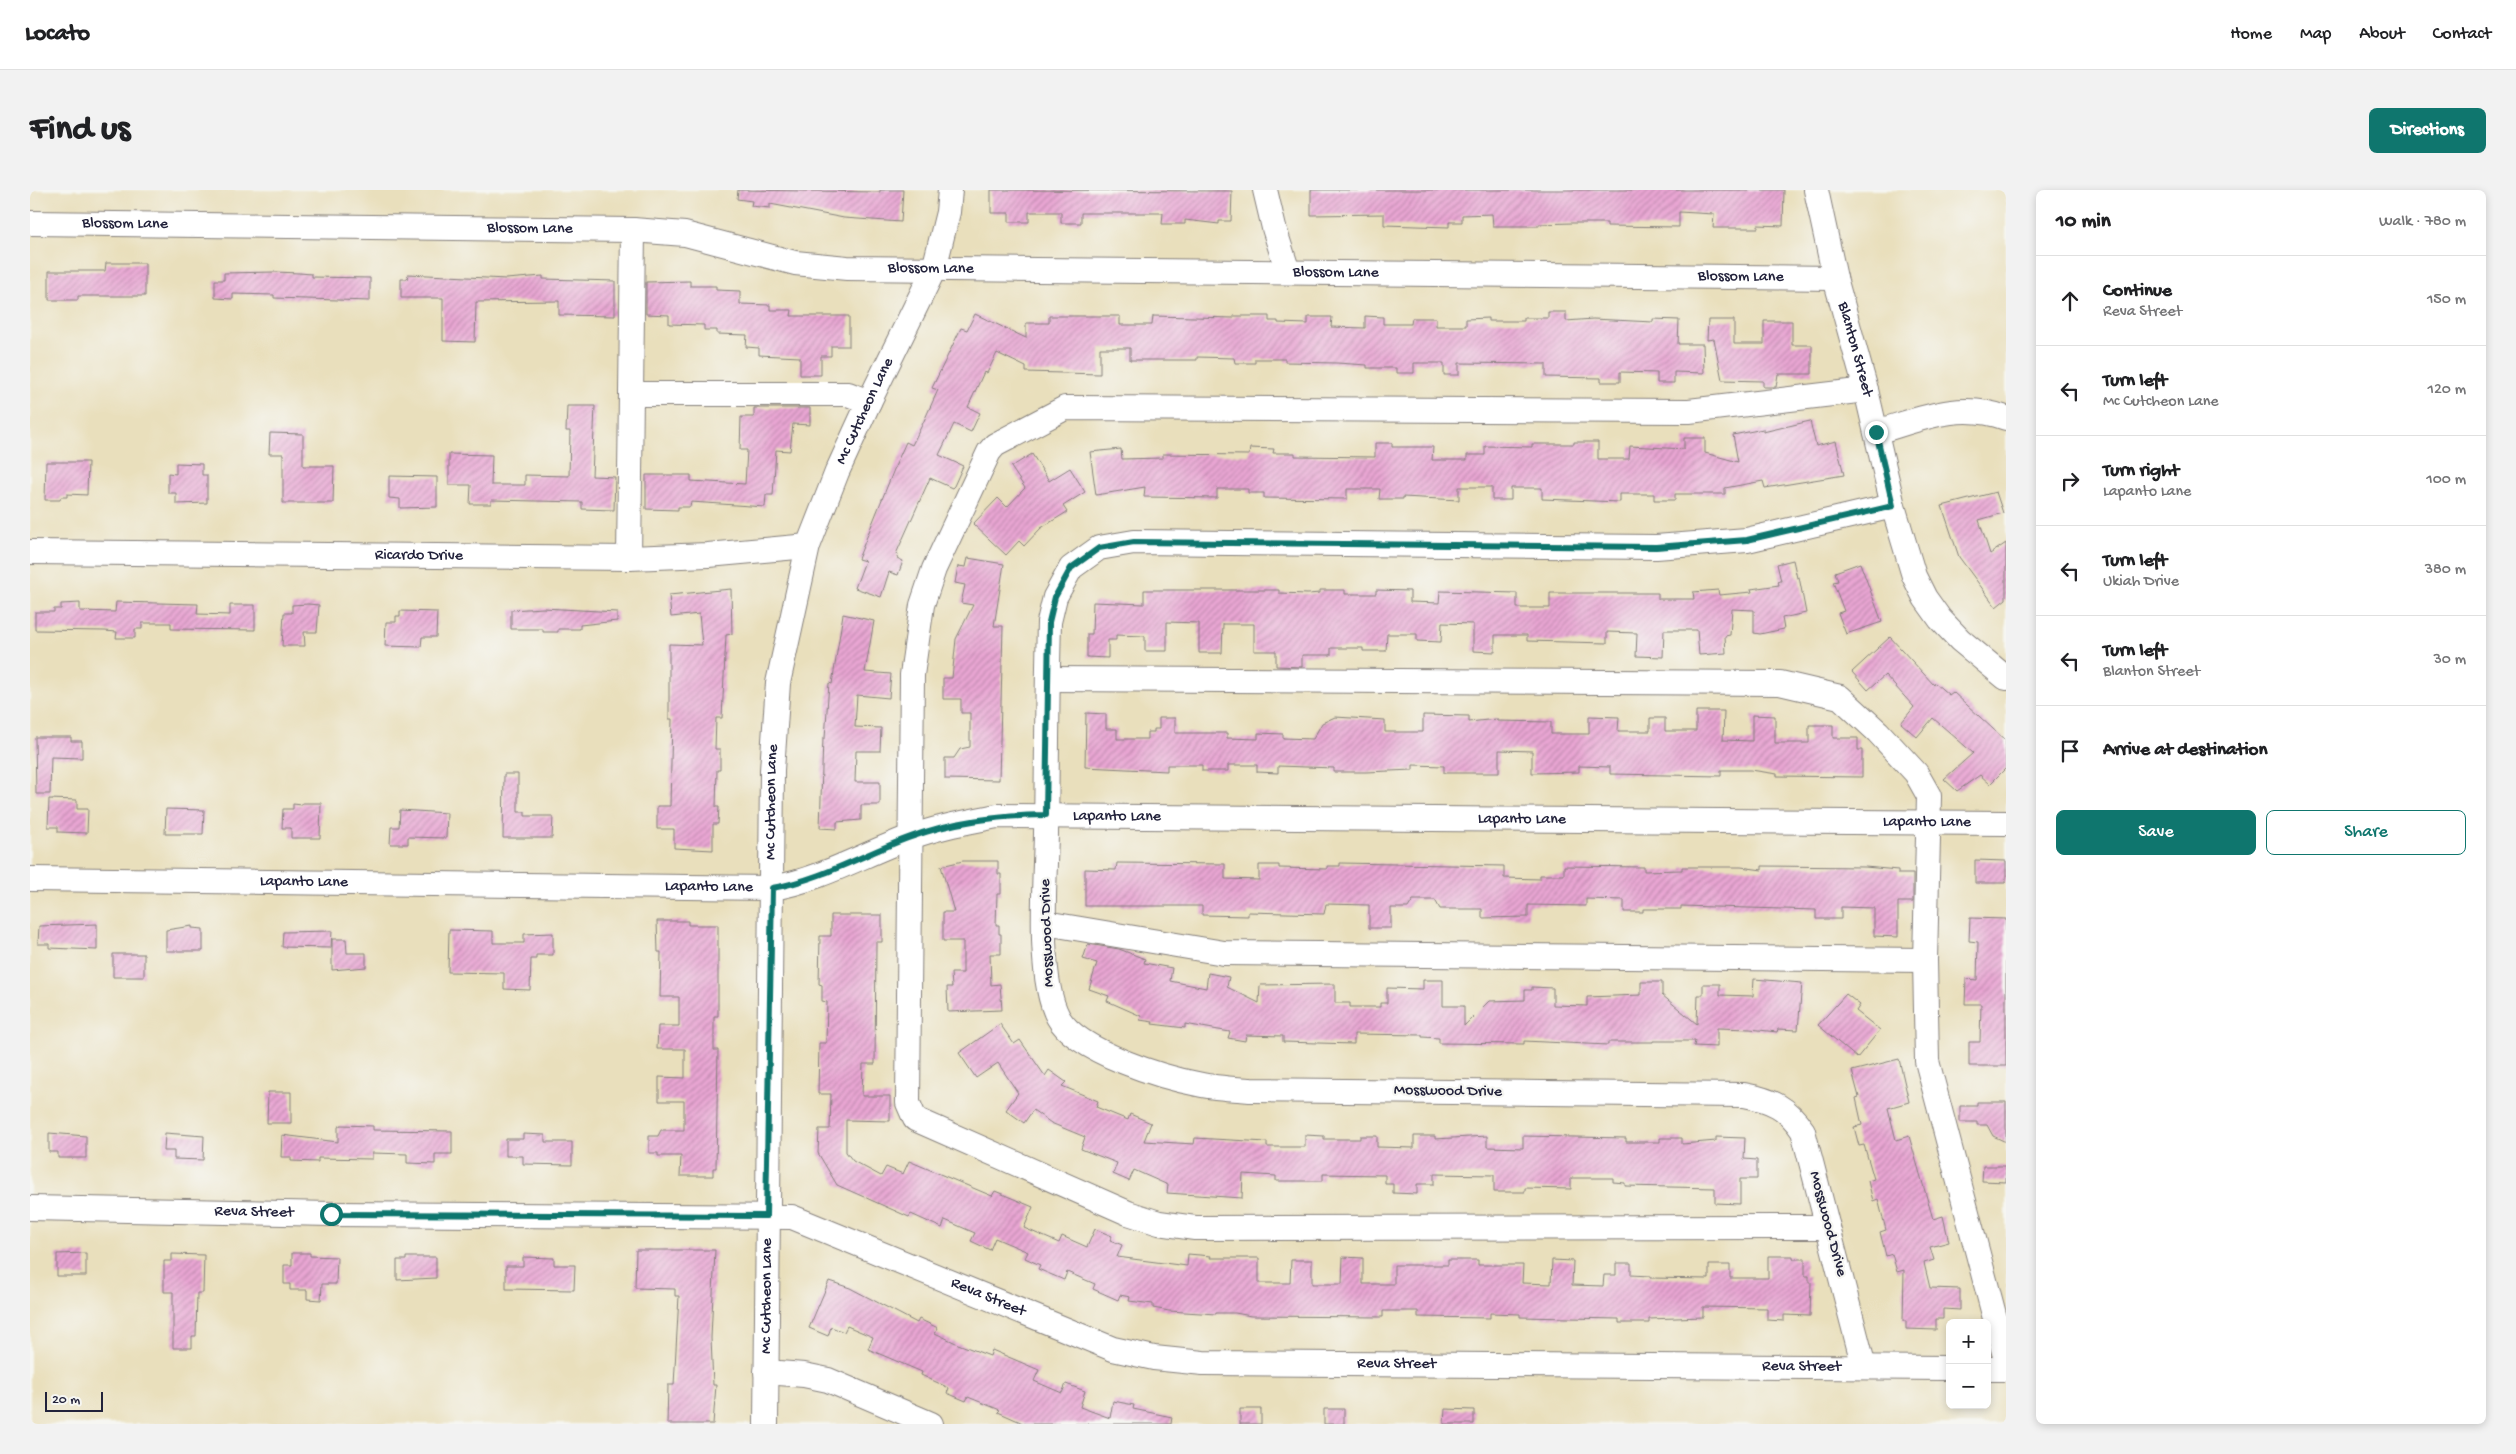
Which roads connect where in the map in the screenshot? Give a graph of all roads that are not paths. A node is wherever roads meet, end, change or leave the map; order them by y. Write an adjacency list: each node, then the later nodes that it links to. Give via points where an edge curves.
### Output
1 (950, 190): 6 (street, Mc Cutcheon Lane)
2 (1265, 190): 7 (street)
3 (1816, 190): 8 (street, Blanton Street)
4 (30, 223): 5 (street, Blossom Lane)
5 (633, 230): 6 (street, Blossom Lane, via 685,234 795,262 847,268); 10 (street)
6 (934, 269): 7 (street, Blossom Lane); 11 (street, Mc Cutcheon Lane)
7 (1288, 272): 8 (street, Blossom Lane)
8 (1835, 278): 9 (street, Blanton Street)
9 (1866, 390): 13 (street, Blanton Street); 23 (street, via 1689,411 1065,408 995,445 989,452 934,569 922,604 913,660)
10 (631, 394): 11 (street, via 848,394); 17 (street)
11 (869, 402): 15 (street, Mc Cutcheon Lane)
12 (2006, 418): 13 (street, via 1990,412 1945,412)
13 (1876, 432): 14 (street, Blanton Street)
14 (1893, 506): 18 (street, Blanton Street, via 1914,576 1925,598 1960,640); 19 (street, Mosswood Drive, via 1747,540 1656,547 1134,542 1099,548 1071,568 1055,597 1049,622)
15 (808, 546): 17 (street, Ricardo Drive); 25 (street, Mc Cutcheon Lane, via 778,683 772,770)
16 (30, 552): 17 (street, Ricardo Drive)
17 (629, 558)
18 (2006, 678)
19 (1048, 679): 20 (street, Mosswood Drive); 22 (street, via 1780,683 1840,697 1878,732 1916,773 1929,796)
20 (1046, 815): 22 (street, Lapanto Lane); 23 (street, Lapanto Lane, via 997,816); 26 (street, Mosswood Drive)
21 (2006, 823): 22 (street, Lapanto Lane)
22 (1928, 824): 27 (street)
23 (909, 837): 25 (street, Lapanto Lane, via 799,884); 30 (street, via 908,1103 911,1113 915,1119 1128,1213 1159,1223 1195,1228)
24 (30, 878): 25 (street, Lapanto Lane)
25 (772, 888): 29 (street, Mc Cutcheon Lane)
26 (1045, 923): 27 (street, via 1224,953); 30 (street, Mosswood Drive, via 1048,989 1058,1018 1076,1037 1161,1076 1203,1086 1251,1090 1744,1094 1769,1100 1792,1116 1803,1131)
27 (1925, 960): 31 (street, via 1927,1061)
28 (30, 1208): 29 (street, Reva Street, via 341,1214)
29 (766, 1216): 32 (street, Reva Street, via 792,1217 1113,1349 1154,1358 1213,1363); 36 (street, Mc Cutcheon Lane)
30 (1828, 1227): 32 (street, Mosswood Drive)
31 (2006, 1360)
32 (1864, 1367): 33 (street, Reva Street)
33 (1946, 1368)
34 (1991, 1369): 35 (street)
35 (2006, 1369)
36 (766, 1372): 37 (street, Mc Cutcheon Lane); 38 (street, via 828,1380)
37 (766, 1424)
38 (931, 1424)

